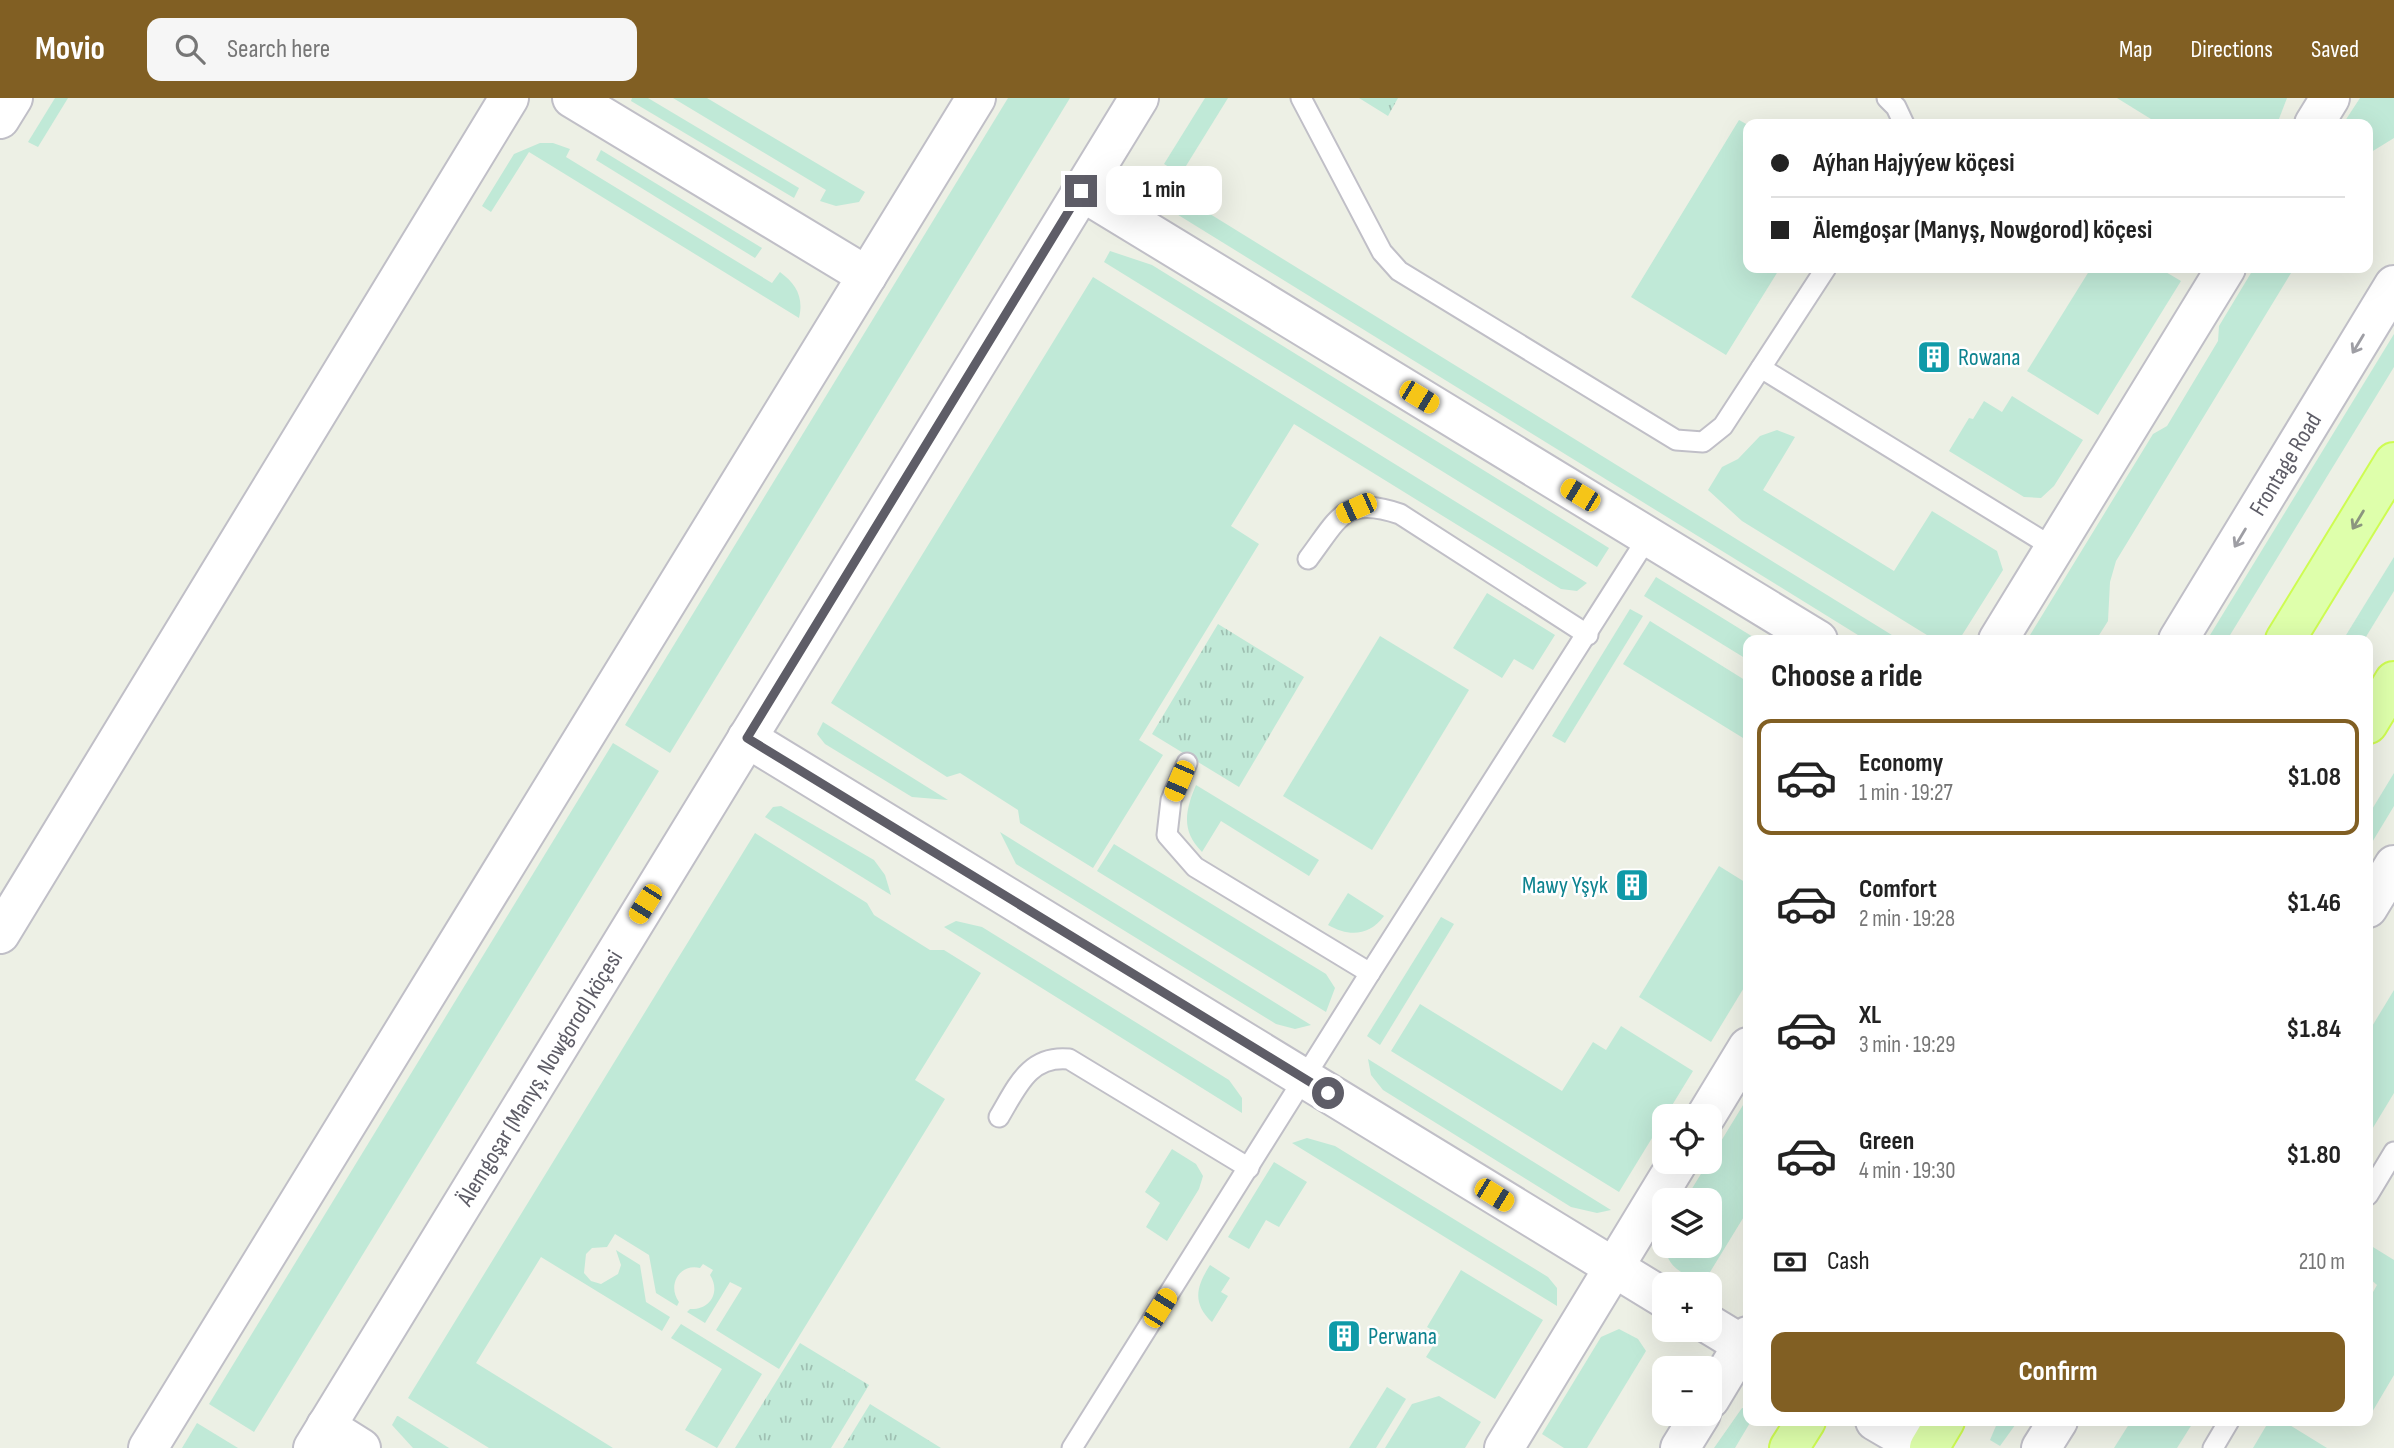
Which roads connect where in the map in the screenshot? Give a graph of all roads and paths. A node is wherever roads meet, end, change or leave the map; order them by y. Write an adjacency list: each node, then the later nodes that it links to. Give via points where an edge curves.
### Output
1 (13, 98): 9 (street)
2 (509, 98): 33 (street)
3 (572, 98): 15 (street)
4 (976, 98): 15 (street)
5 (1139, 98): 12 (street, Älemgoşar (Manyş, Nowgorod) köçesi)
6 (1301, 98): 17 (lane, via 1382,252 1399,271 1676,440 1703,442 1713,436)
7 (1887, 98): 10 (lane)
8 (2330, 98): 11 (street)
9 (0, 119)
10 (1902, 119)
11 (2317, 119)
12 (1081, 191): 19 (street); 29 (street, Älemgoşar (Manyş, Nowgorod) köçesi)
13 (1823, 273): 17 (lane)
14 (2223, 273): 20 (street)
15 (867, 276): 56 (street)
16 (2394, 285): 25 (street, Frontage Road, one-way to 25)
17 (1761, 368): 20 (lane)
18 (2394, 462): 26 (main road, one-way to 26)
19 (1648, 537): 22 (lane); 23 (street)
20 (2054, 548): 24 (street)
21 (1308, 559): 22 (lane, via 1342,514 1374,505 1400,514)
22 (1588, 635): 34 (lane)
23 (1810, 635)
24 (2000, 635)
25 (2181, 635)
26 (2288, 635)
27 (2394, 681): 28 (main road)
28 (2373, 716)
29 (747, 738): 36 (street); 55 (street, Älemgoşar (Manyş, Nowgorod) köçesi)
30 (1187, 762): 34 (lane, via 1171,800 1167,835 1195,867)
31 (2394, 865): 32 (street)
32 (2373, 900)
33 (0, 934)
34 (1370, 973): 36 (lane)
35 (1743, 1055): 37 (street)
36 (1304, 1079): 40 (lane); 43 (street)
37 (1713, 1104)
38 (999, 1117): 40 (lane, via 1032,1067 1043,1060 1069,1059)
39 (2394, 1152): 42 (lane)
40 (1248, 1168): 58 (lane)
41 (1671, 1174): 43 (street)
42 (2373, 1187)
43 (1613, 1268): 44 (street); 59 (street)
44 (1652, 1291)
45 (1722, 1331): 46 (street)
46 (1743, 1342)
47 (1743, 1348): 48 (street)
48 (1722, 1380)
49 (1693, 1426): 60 (street)
50 (1803, 1426): 61 (main road)
51 (1884, 1426): 62 (street)
52 (1942, 1426): 63 (main road)
53 (2055, 1426): 64 (street)
54 (2226, 1426): 65 (lane)
55 (319, 1437): 57 (street)
56 (148, 1448)
57 (361, 1448)
58 (1072, 1448)
59 (1504, 1448)
60 (1680, 1448)
61 (1789, 1448)
62 (1921, 1448)
63 (1929, 1448)
64 (2042, 1448)
65 (2213, 1448)

